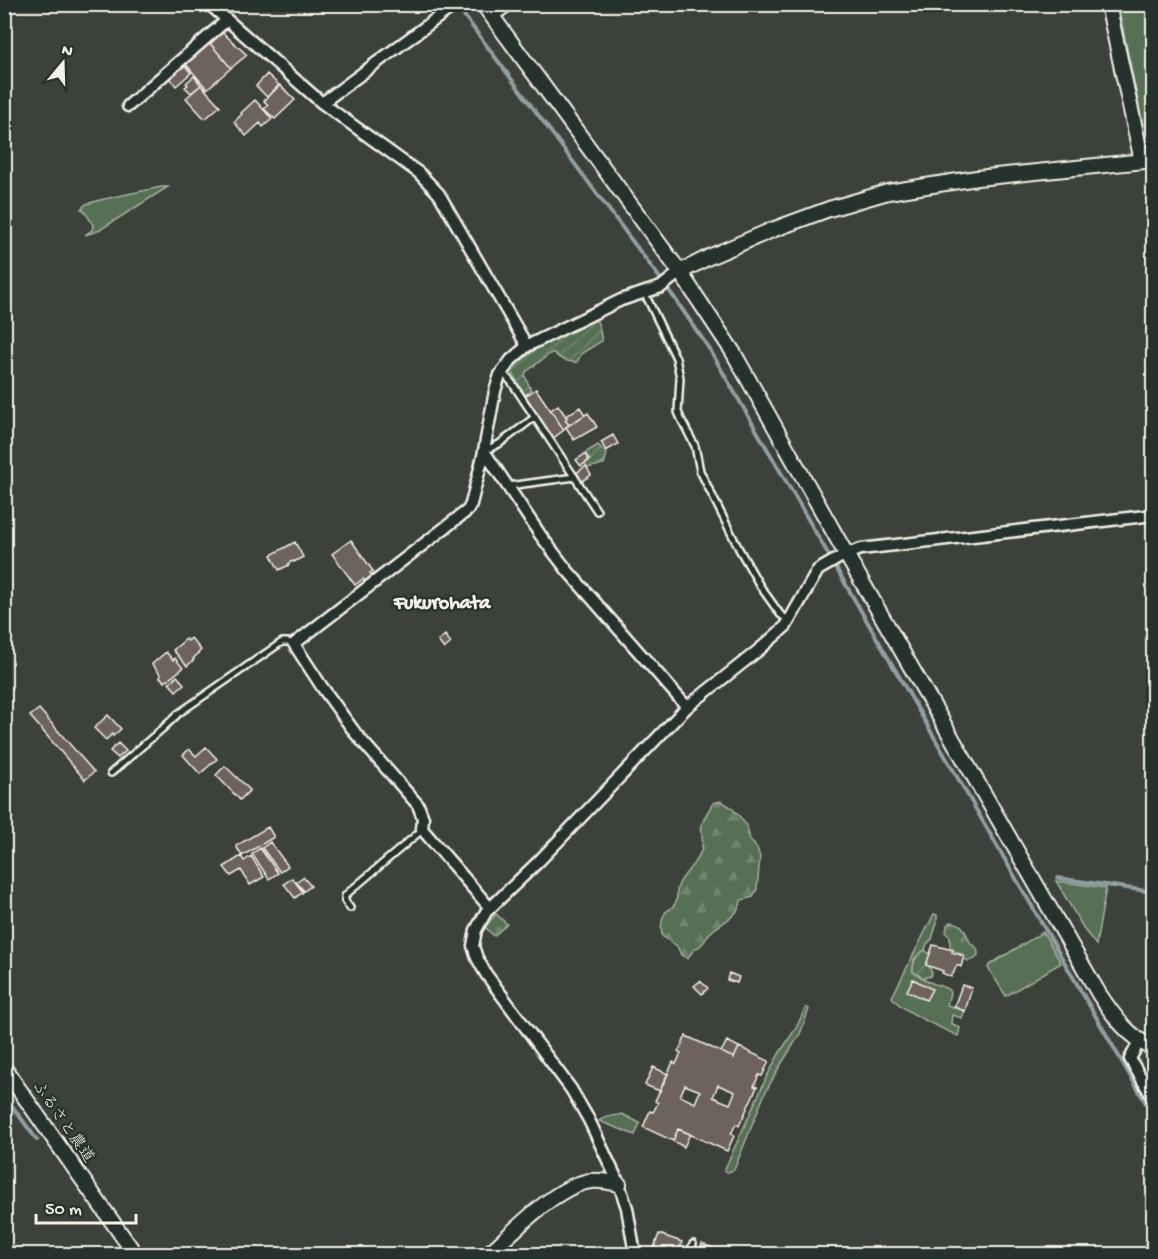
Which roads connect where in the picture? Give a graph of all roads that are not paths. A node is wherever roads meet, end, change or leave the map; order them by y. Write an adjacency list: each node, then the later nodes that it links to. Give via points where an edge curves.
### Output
1 (209, 4): 6 (street)
2 (507, 4): 5 (street)
3 (1108, 4): 9 (street)
4 (454, 6): 7 (street)
5 (487, 10): 10 (street)
6 (227, 20): 7 (street); 8 (street)
7 (322, 103): 12 (street, via 419,173 439,194)
8 (128, 106)
9 (1148, 160): 10 (street, via 977,178 888,192 829,208 772,230 709,256)
10 (670, 280): 11 (street); 20 (street, via 733,352)
11 (644, 292): 12 (street); 21 (lane, via 676,358 680,378 678,412 693,440 699,471 760,586)
12 (527, 346): 13 (street)
13 (502, 372): 14 (lane); 15 (street)
14 (535, 417): 15 (lane); 16 (lane)
15 (484, 451): 17 (street); 22 (street, via 468,510)
16 (575, 477): 17 (lane); 18 (lane)
17 (508, 486): 23 (street, via 567,570)
18 (597, 511)
19 (1154, 515): 20 (street, via 875,546)
20 (838, 558): 21 (street, via 818,570); 28 (street, via 1099,994 1115,1018)
21 (789, 621): 23 (street)
22 (294, 644): 24 (lane, via 282,642 184,708); 25 (street, via 356,734 418,805)
23 (687, 707): 27 (street)
24 (111, 773)
25 (422, 830): 26 (lane, via 345,896); 27 (street)
26 (350, 908)
27 (490, 908): 32 (street, via 476,930 473,946 477,958 571,1089)
28 (1139, 1042): 29 (street); 31 (street, via 1130,1059)
29 (1154, 1049)
30 (4, 1068): 34 (street, ふるさと農道)
31 (1154, 1100)
32 (619, 1184): 35 (street, via 594,1181 570,1187); 36 (street)
33 (693, 1244): 37 (lane)
34 (135, 1254)
35 (488, 1254)
36 (635, 1254)
37 (689, 1254)

